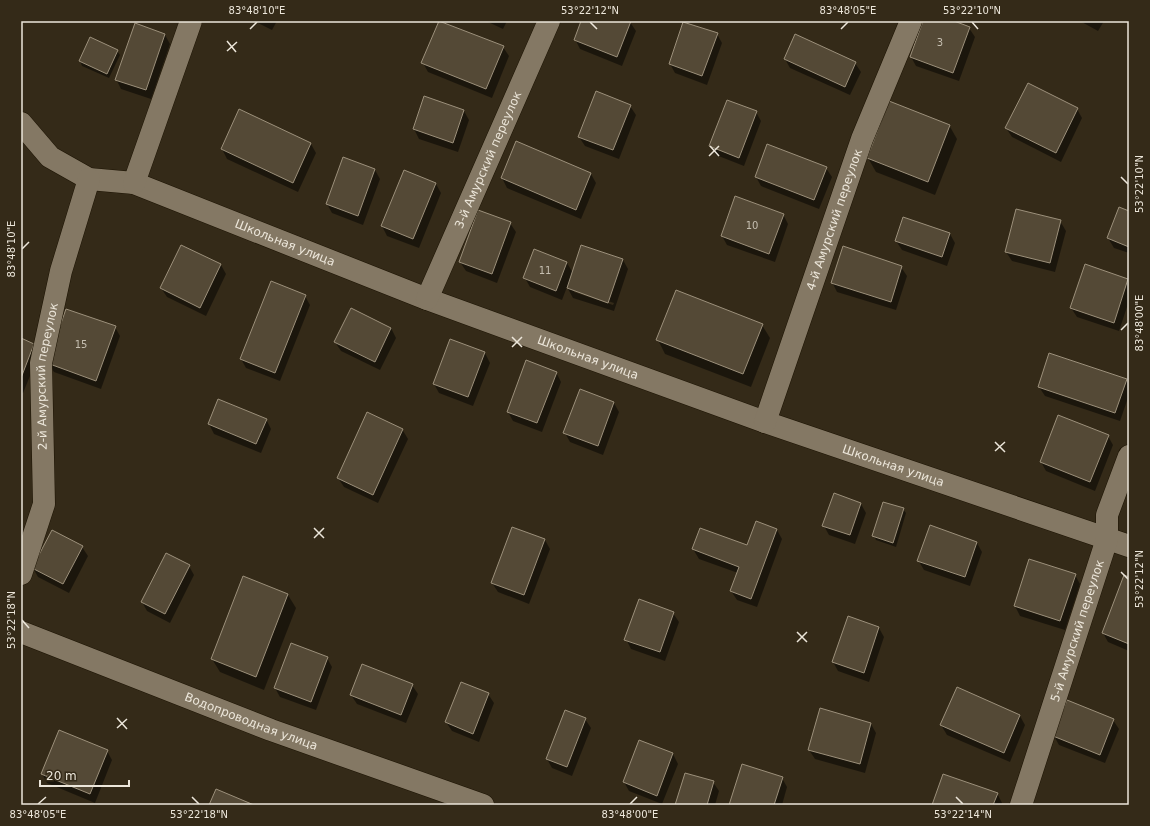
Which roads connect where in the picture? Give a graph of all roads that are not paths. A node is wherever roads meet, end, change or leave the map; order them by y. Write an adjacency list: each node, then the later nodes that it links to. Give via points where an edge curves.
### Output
1 (191, 21): 6 (street)
2 (549, 21): 7 (street, 3-й Амурский переулок)
3 (911, 21): 8 (street, 4-й Амурский переулок, via 862,139)
4 (21, 123): 5 (street, Школьная улица, via 50,157)
5 (89, 179): 6 (street, Школьная улица); 12 (street, 2-й Амурский переулок, via 60,271 41,362 44,504)
6 (134, 183): 7 (street, Школьная улица)
7 (427, 299): 8 (street, Школьная улица)
8 (765, 422): 10 (street, Школьная улица)
9 (1129, 456): 10 (street, 5-й Амурский переулок, via 1108,516)
10 (1107, 539): 11 (street, Школьная улица); 15 (street, 5-й Амурский переулок)
11 (1129, 546)
12 (21, 574)
13 (21, 632): 14 (street, Водопроводная улица, via 271,730)
14 (483, 805)
15 (1021, 805)

